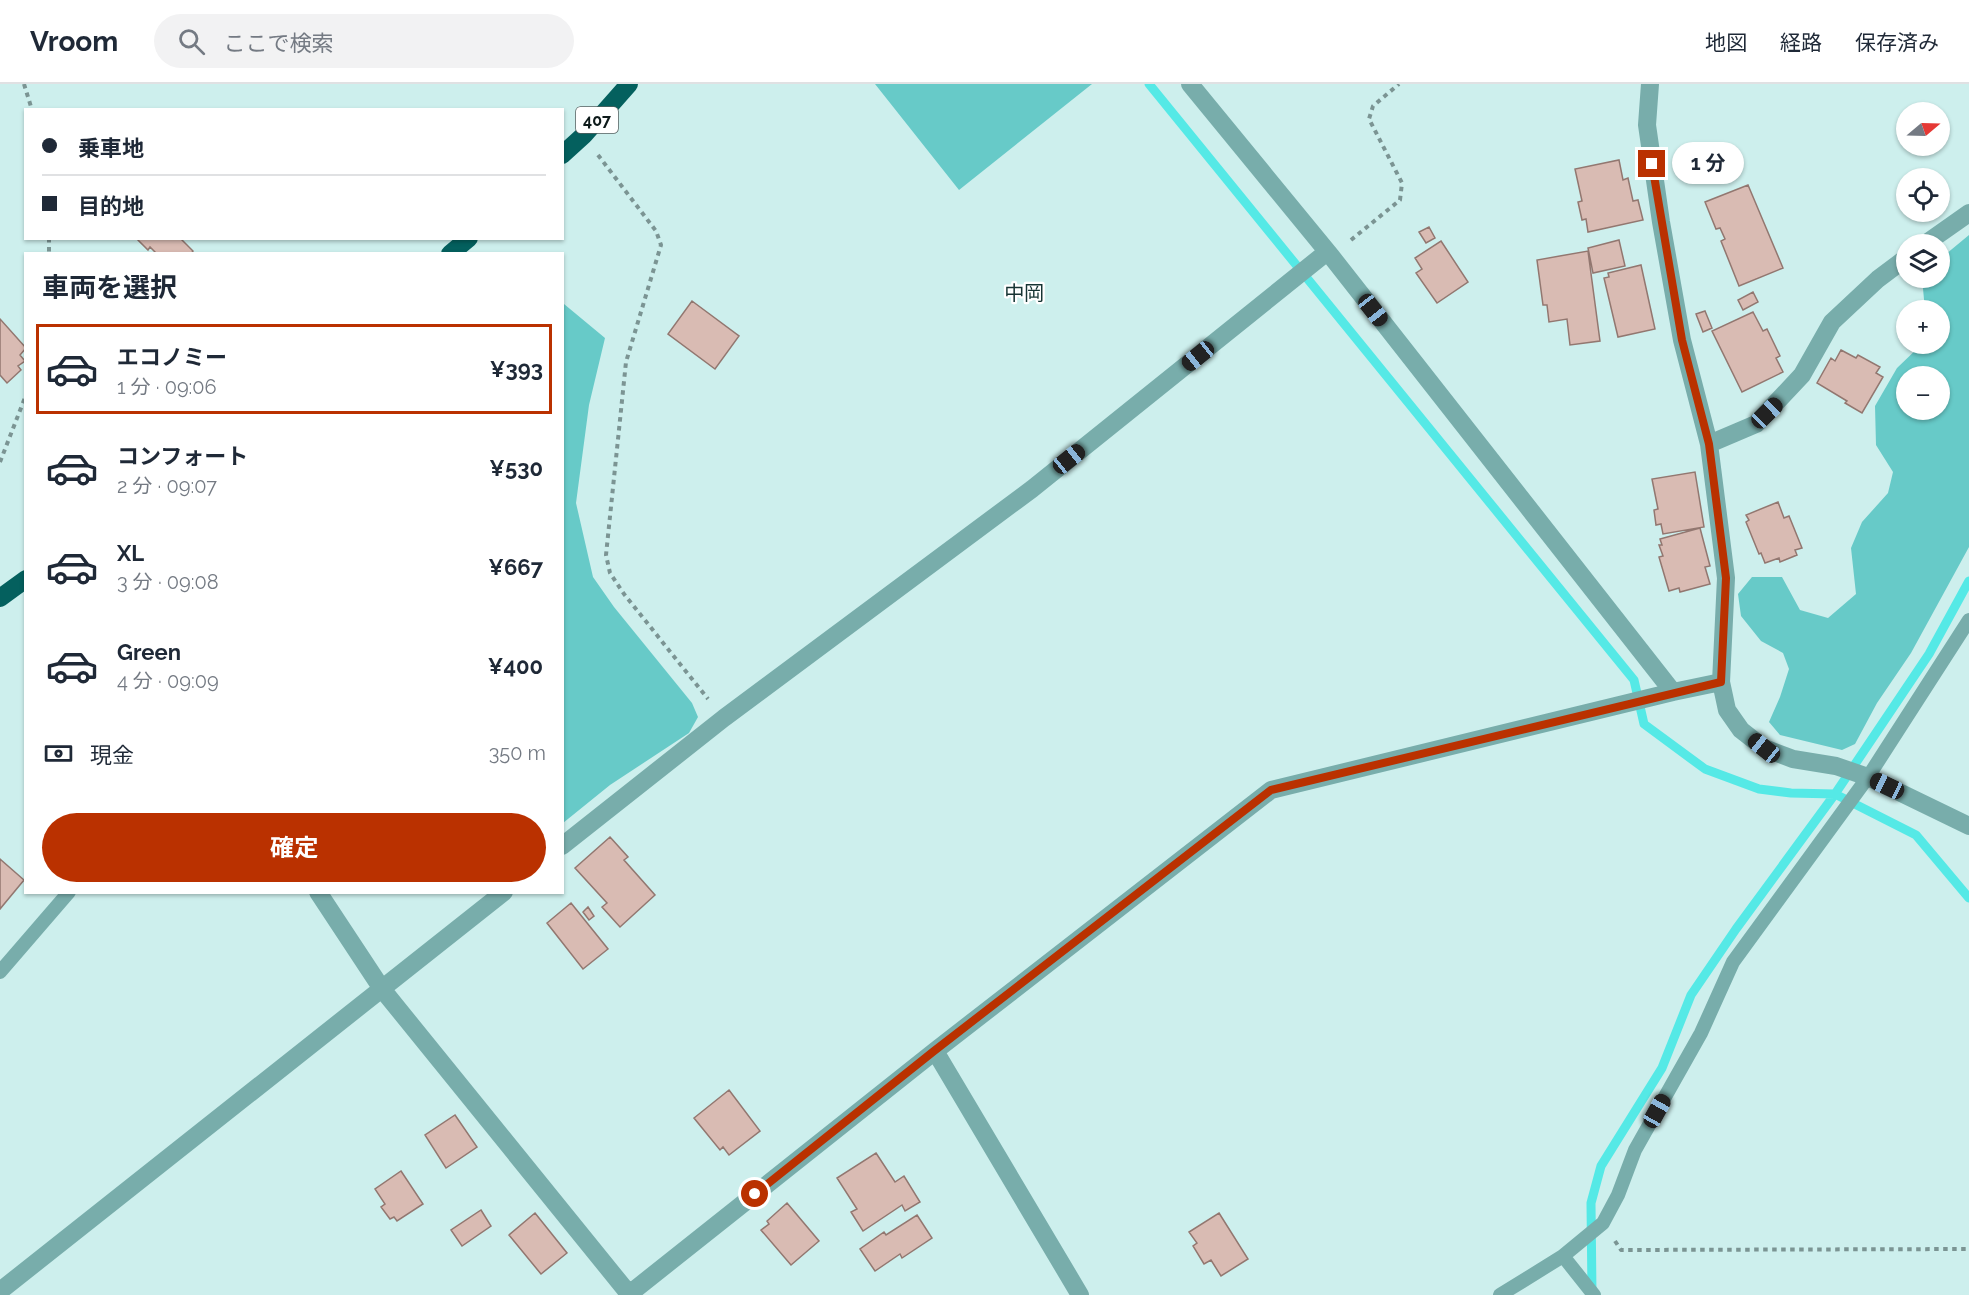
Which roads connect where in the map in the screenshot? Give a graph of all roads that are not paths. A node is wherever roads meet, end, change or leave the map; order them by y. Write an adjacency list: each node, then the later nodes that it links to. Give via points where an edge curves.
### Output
1 (629, 84): 4 (highway, 407)
2 (1190, 84): 9 (street)
3 (1650, 84): 11 (street, via 1647,125 1661,222 1682,340)
4 (564, 153)
5 (1969, 213): 6 (street)
6 (1940, 234)
7 (467, 240): 8 (highway)
8 (452, 252)
9 (1329, 254): 16 (street); 19 (street, via 1032,489 724,718)
10 (1896, 266): 11 (street, via 1832,322 1802,375 1778,403 1756,424)
11 (1709, 444): 15 (street, via 1726,578)
12 (24, 580): 13 (highway)
13 (0, 598)
14 (1969, 620): 17 (lane)
15 (1721, 682): 16 (street); 17 (street, via 1727,710 1741,730 1764,748)
16 (1673, 692): 25 (street, via 1271,790)
17 (1868, 777): 18 (street); 26 (lane, via 1733,962 1701,1033 1635,1150 1603,1223)
18 (1969, 826)
19 (564, 844)
20 (67, 894): 23 (lane)
21 (319, 894): 24 (street)
22 (501, 894): 24 (street)
23 (0, 972)
24 (382, 989): 27 (street); 28 (street)
25 (934, 1051): 28 (street); 29 (street)
26 (1563, 1256): 30 (lane); 31 (lane)
27 (0, 1291)
28 (629, 1295)
29 (1080, 1295)
30 (1500, 1295)
31 (1594, 1295)

